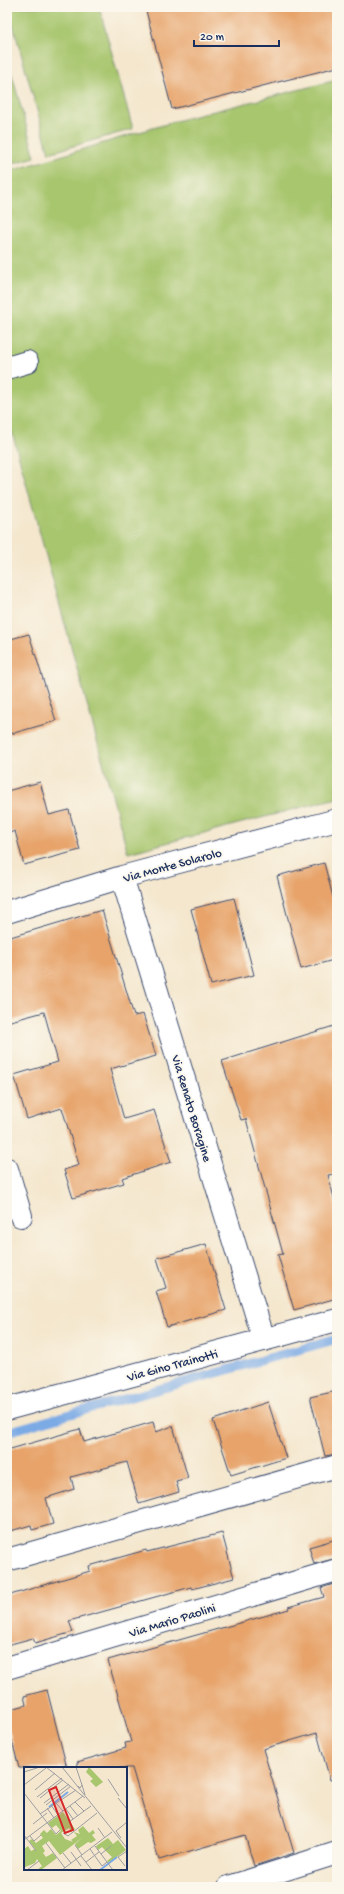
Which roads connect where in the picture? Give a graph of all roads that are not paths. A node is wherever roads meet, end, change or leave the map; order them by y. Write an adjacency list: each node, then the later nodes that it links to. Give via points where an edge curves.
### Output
1 (337, 820): 2 (street, Via Monte Solarolo)
2 (122, 877): 3 (street, Via Monte Solarolo); 7 (street, Via Renato Boragine)
3 (7, 912)
4 (7, 1169): 5 (street)
5 (21, 1216)
6 (337, 1320): 7 (street, Via Gino Trainotti)
7 (264, 1340): 8 (street, Via Gino Trainotti)
8 (7, 1409)
9 (337, 1466): 10 (street)
10 (7, 1560)
11 (337, 1570): 12 (street, Via Mario Paolini)
12 (7, 1668)
13 (337, 1853): 14 (street)
14 (229, 1887)

